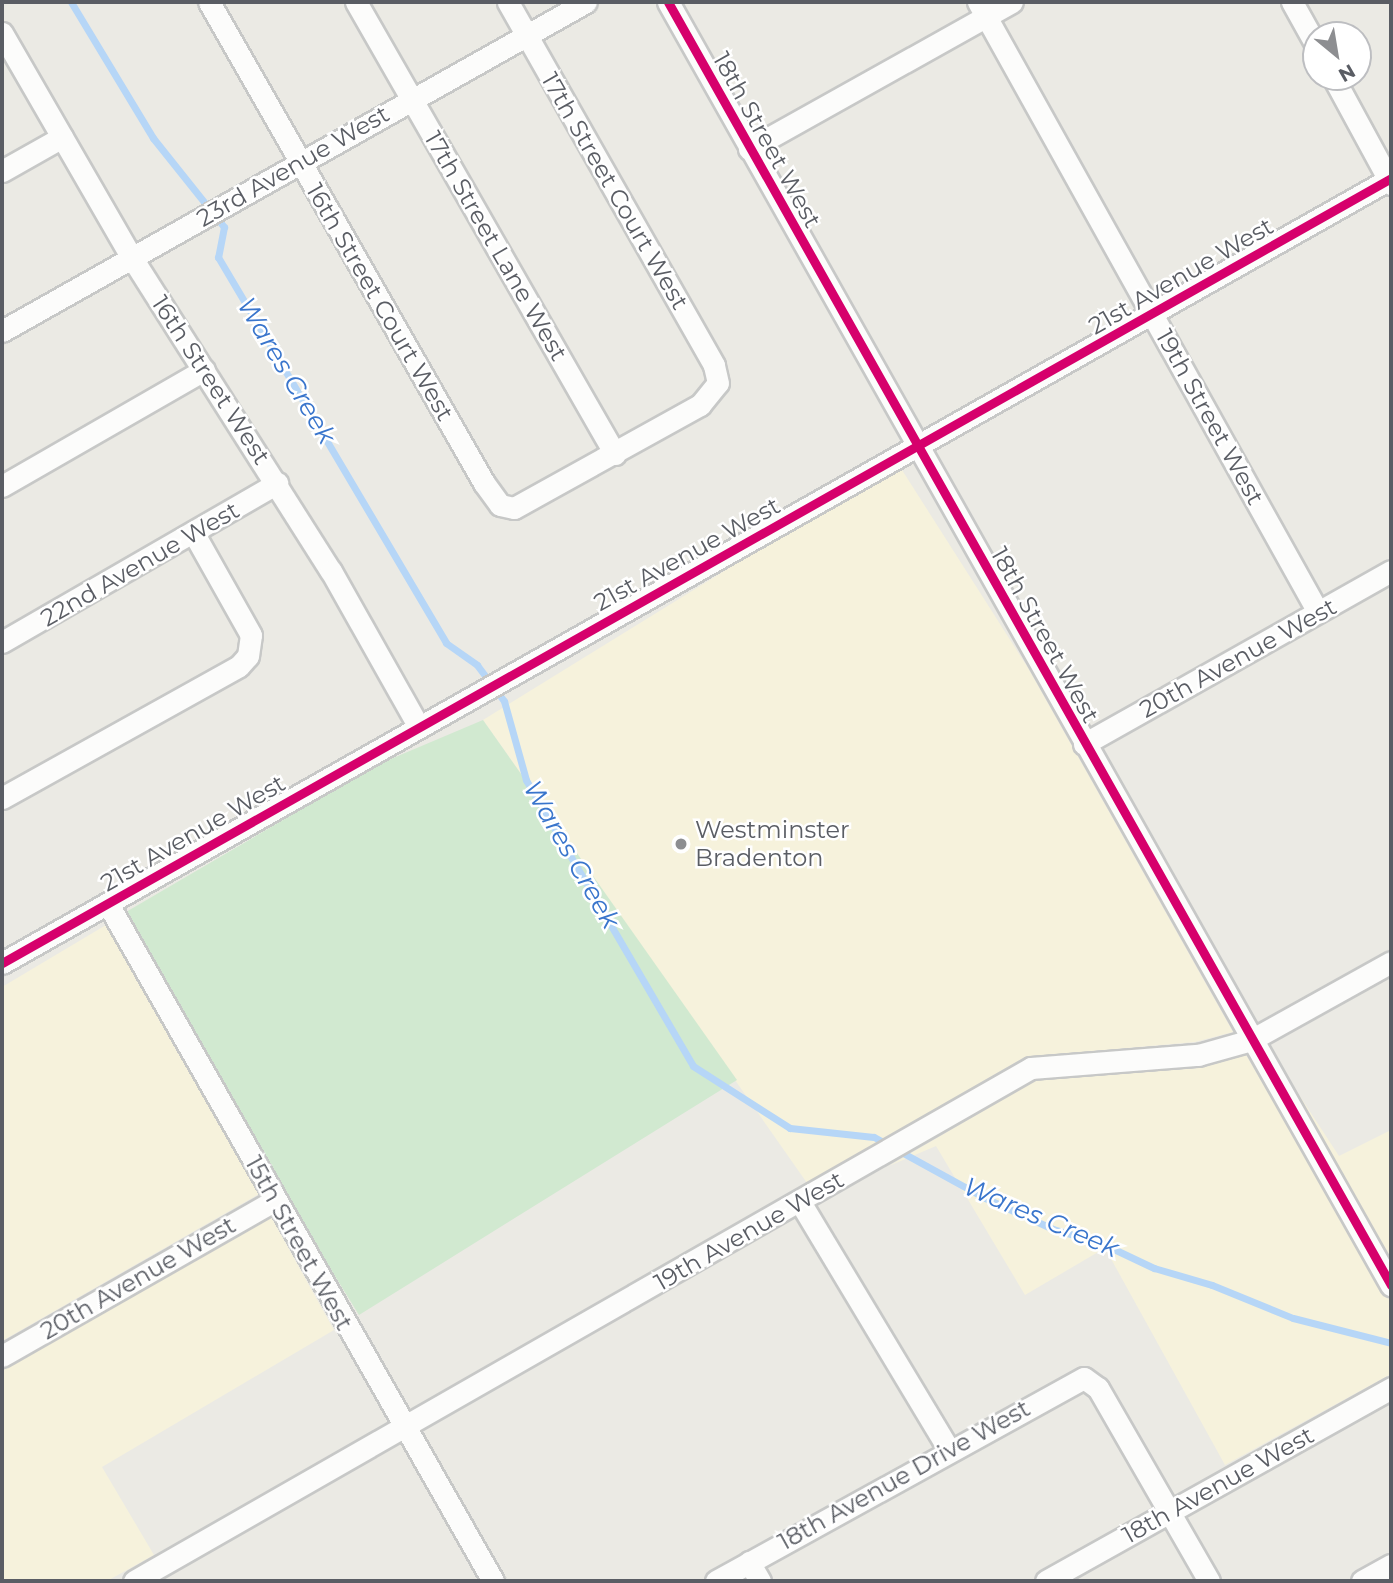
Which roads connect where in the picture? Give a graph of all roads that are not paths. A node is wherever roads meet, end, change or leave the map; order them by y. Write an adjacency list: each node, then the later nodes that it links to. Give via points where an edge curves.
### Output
1 (209, 2): 16 (street, 16th Street Court West)
2 (356, 2): 13 (street, 17th Street Lane West)
3 (508, 2): 11 (street, 17th Street Court West)
4 (586, 2): 11 (street, 23rd Avenue West)
5 (668, 2): 15 (street, 18th Street West)
6 (1012, 2): 8 (street)
7 (1292, 2): 9 (street)
8 (982, 9): 15 (street); 20 (street, 19th Street West)
9 (1302, 21)
10 (2, 33): 14 (street, 16th Street West)
11 (526, 35): 13 (street, 23rd Avenue West); 24 (street, 17th Street Court West, via 714,365 718,383 700,405)
12 (1341, 91): 18 (street)
13 (411, 99): 16 (street, 23rd Avenue West); 24 (street, 17th Street Lane West)
14 (62, 137): 17 (street); 19 (street, 16th Street West)
15 (749, 149): 23 (street, 18th Street West)
16 (300, 162): 19 (street, 23rd Avenue West); 24 (street, 16th Street Court West, via 500,506 526,505)
17 (2, 171)
18 (1390, 181): 20 (street, 21st Avenue West)
19 (132, 258): 21 (street, 23rd Avenue West); 22 (street, 16th Street West)
20 (1153, 314): 23 (street, 21st Avenue West); 29 (street, 19th Street West)
21 (2, 331)
22 (204, 370): 25 (street, 16th Street West); 26 (street)
23 (917, 447): 31 (street, 21st Avenue West); 32 (street, 18th Street West)
24 (615, 454)
25 (277, 483): 27 (street, 22nd Avenue West); 31 (street, 16th Street West)
26 (2, 486)
27 (194, 534): 30 (street, 22nd Avenue West); 33 (street, via 243,618 251,645 239,666)
28 (1391, 571): 29 (street, 20th Avenue West)
29 (1318, 612): 32 (street, 20th Avenue West)
30 (2, 642)
31 (419, 727): 34 (street, 21st Avenue West)
32 (1084, 744): 37 (street, 18th Street West)
33 (2, 798)
34 (108, 904): 36 (street, 21st Avenue West); 38 (street, 15th Street West)
35 (1391, 962): 37 (street, 19th Avenue West)
36 (2, 963)
37 (1251, 1040): 39 (street, 19th Avenue West, via 1198,1055 1031,1068); 40 (street, 18th Street West)
38 (275, 1200): 41 (street, 20th Avenue West); 43 (street, 15th Street West)
39 (800, 1202): 43 (street, 19th Avenue West); 44 (street)
40 (1391, 1284)
41 (2, 1356)
42 (1391, 1388): 45 (street, 18th Avenue West)
43 (403, 1428): 48 (street, 19th Avenue West); 49 (street, 15th Street West)
44 (948, 1450): 45 (street, 18th Avenue Drive West, via 1084,1378 1094,1382); 46 (street, 18th Avenue Drive West)
45 (1169, 1511): 52 (street, 18th Avenue West); 53 (street)
46 (749, 1562): 50 (street, 18th Avenue Drive West); 51 (street)
47 (1391, 1565): 54 (street)
48 (134, 1581)
49 (494, 1581)
50 (716, 1581)
51 (760, 1581)
52 (1045, 1581)
53 (1209, 1581)
54 (1362, 1581)

